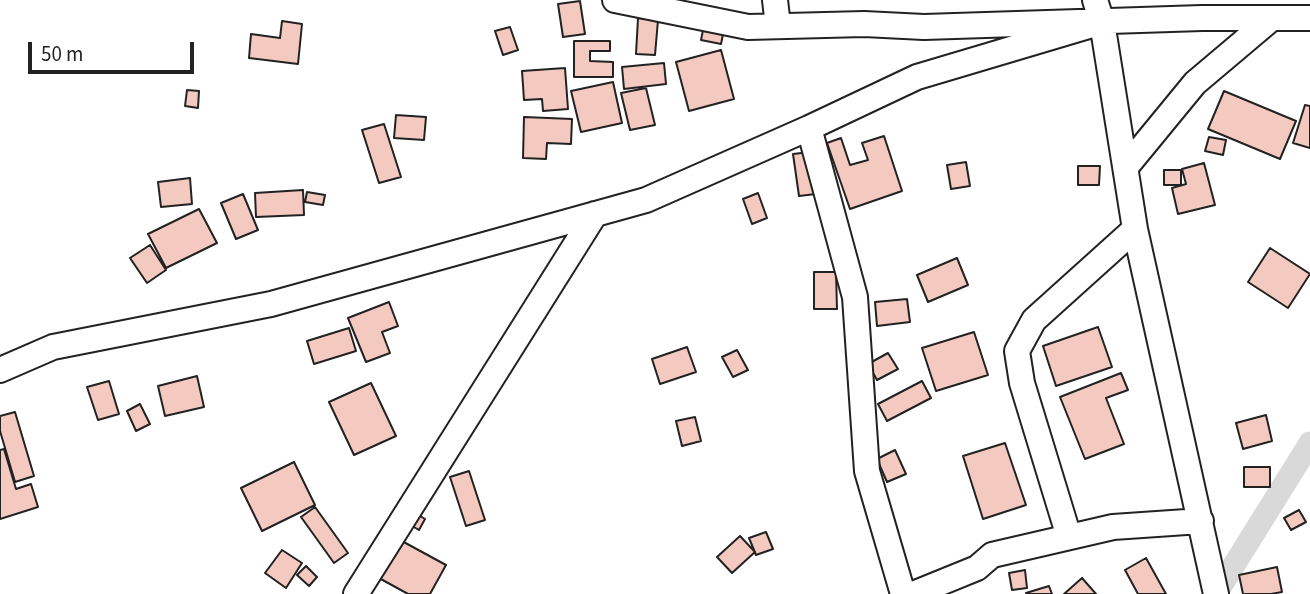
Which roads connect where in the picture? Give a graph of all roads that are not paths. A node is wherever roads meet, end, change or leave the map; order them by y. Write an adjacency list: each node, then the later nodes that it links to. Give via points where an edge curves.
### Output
1 (615, 0): 6 (street, via 748,27)
2 (775, 0): 6 (street)
3 (1099, 11): 4 (street); 6 (street, via 924,27); 7 (street, via 917,77); 8 (street)
4 (1272, 18): 5 (street); 8 (street, via 1195,83)
5 (1310, 18)
6 (778, 26)
7 (809, 128): 9 (street, via 646,200); 15 (street, via 855,297 867,471)
8 (1126, 167): 10 (street)
9 (595, 214): 11 (street, via 271,304 53,347); 14 (street)
10 (1135, 229): 12 (street); 13 (street, via 1034,320 1017,351 1022,383)
11 (0, 370)
12 (1201, 521): 13 (street, via 1113,527); 17 (street)
13 (1069, 537): 16 (street, via 992,555 977,568)
14 (356, 594)
15 (903, 594)
16 (913, 594)
17 (1216, 594)

